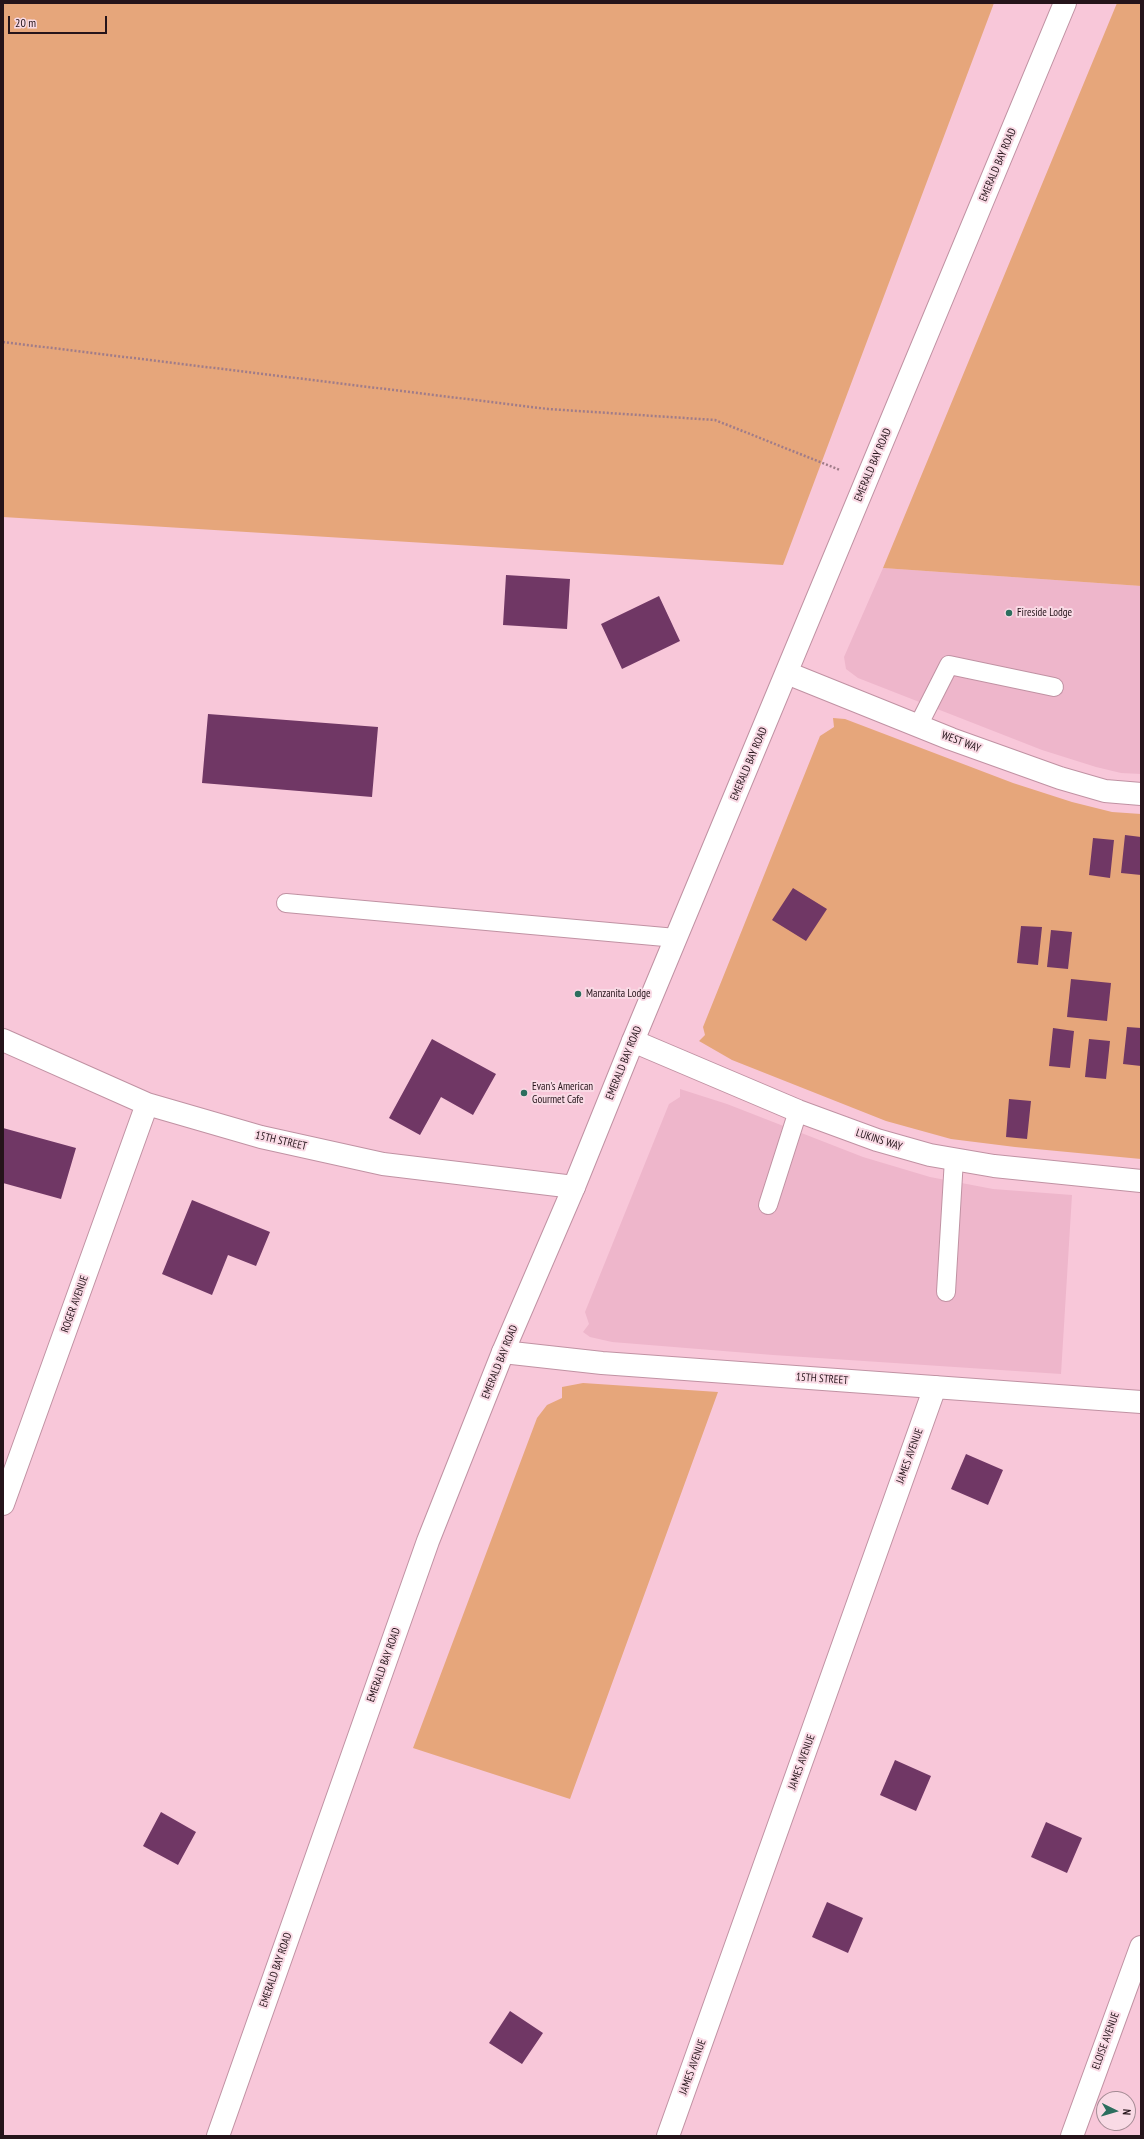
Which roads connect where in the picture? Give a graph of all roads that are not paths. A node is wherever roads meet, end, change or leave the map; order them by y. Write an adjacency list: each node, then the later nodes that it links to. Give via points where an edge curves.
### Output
1 (1065, 3): 2 (street, EMERALD BAY ROAD)
2 (787, 673): 4 (street, WEST WAY); 7 (street, EMERALD BAY ROAD)
3 (1054, 687): 4 (lane, via 949,665)
4 (918, 726): 5 (street, WEST WAY, via 1060,778 1105,791)
5 (1141, 794)
6 (286, 903): 7 (lane)
7 (676, 938): 9 (street, EMERALD BAY ROAD)
8 (3, 1040): 10 (street, 15TH STREET)
9 (633, 1041): 11 (street, LUKINS WAY); 14 (street, EMERALD BAY ROAD)
10 (147, 1104): 14 (street, 15TH STREET, via 261,1137 383,1164); 20 (street, ROGER AVENUE)
11 (798, 1111): 12 (street, LUKINS WAY, via 877,1140); 15 (lane)
12 (954, 1159): 13 (street, LUKINS WAY, via 994,1166); 16 (lane)
13 (1141, 1181)
14 (574, 1187): 17 (street, EMERALD BAY ROAD)
15 (768, 1205)
16 (946, 1292)
17 (504, 1352): 18 (street, 15TH STREET, via 602,1363); 22 (street, EMERALD BAY ROAD, via 428,1541)
18 (935, 1387): 19 (street, 15TH STREET); 23 (street, JAMES AVENUE)
19 (1141, 1402)
20 (3, 1504)
21 (1141, 1947): 24 (street, ELOISE AVENUE)
22 (218, 2136)
23 (668, 2136)
24 (1072, 2136)

